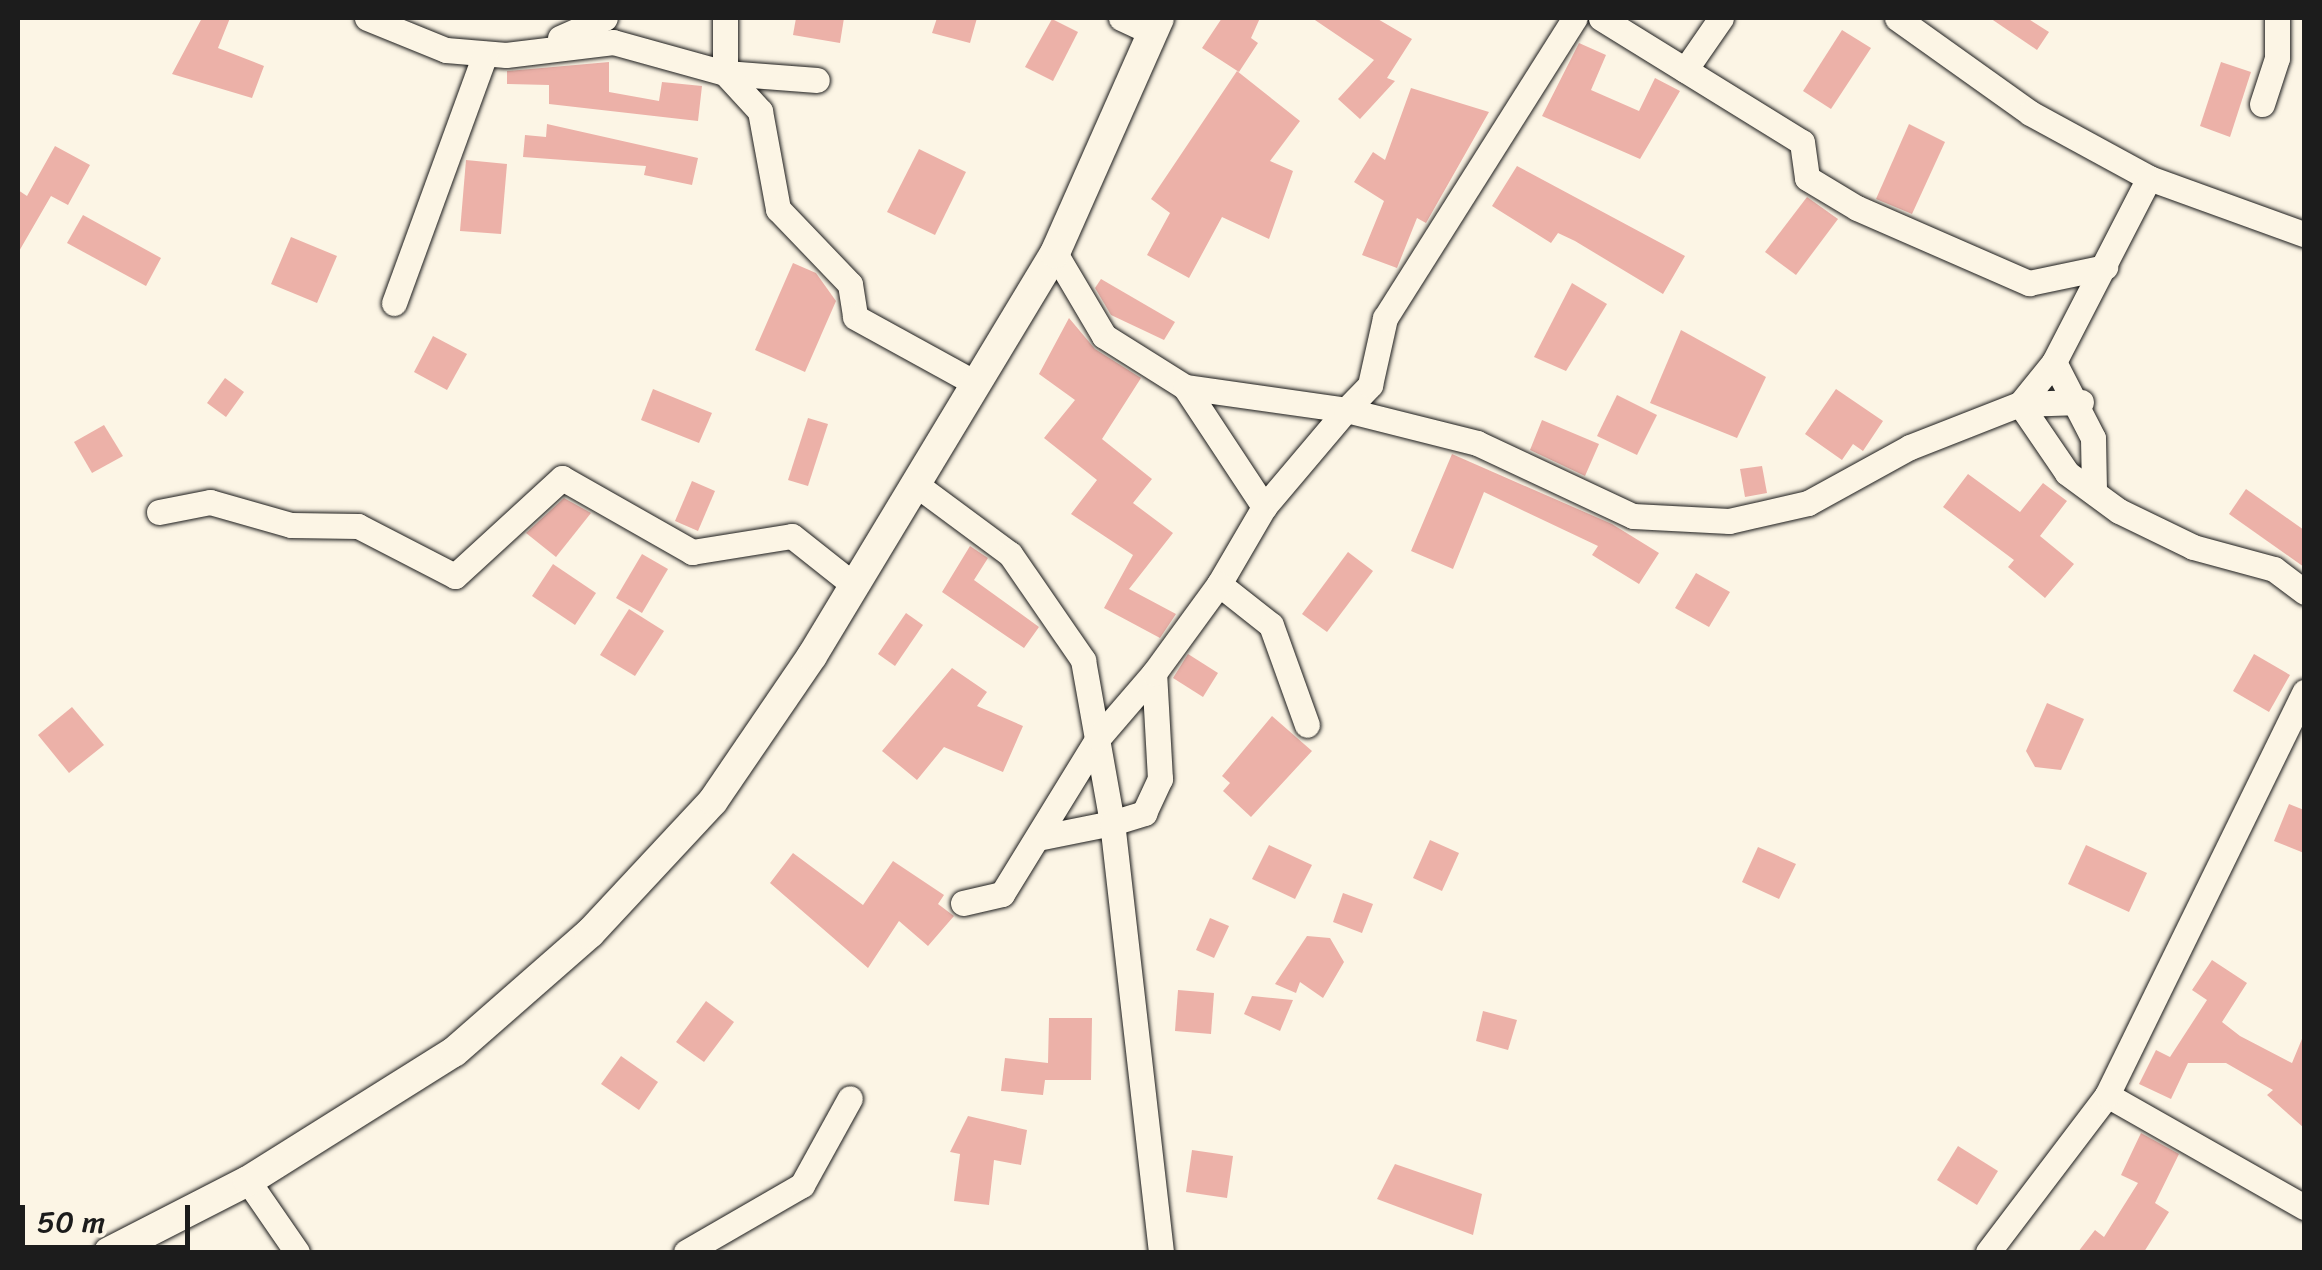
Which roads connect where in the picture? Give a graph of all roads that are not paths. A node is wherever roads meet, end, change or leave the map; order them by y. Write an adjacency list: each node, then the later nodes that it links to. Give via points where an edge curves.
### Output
1 (368, 18): 12 (street, via 429,45)
2 (605, 18): 11 (street)
3 (725, 18): 14 (street)
4 (1121, 18): 10 (street)
5 (1576, 18): 27 (street, via 1385,318 1370,385)
6 (1601, 18): 13 (street)
7 (1721, 18): 13 (street)
8 (1897, 18): 17 (street, via 2030,113)
9 (2276, 18): 16 (street)
10 (1155, 25): 19 (main road)
11 (537, 48): 12 (street); 14 (street, via 613,42)
12 (485, 54): 21 (street)
13 (1685, 70): 20 (street, via 1802,142 1807,178 1857,208 2029,283)
14 (725, 73): 15 (street); 23 (street, via 760,111 778,209 850,284 855,317)
15 (818, 80)
16 (2262, 104)
17 (2149, 178): 18 (street); 20 (street)
18 (2304, 234)
19 (1055, 253): 23 (main road); 24 (street, via 1104,336)
20 (2105, 268): 22 (street)
21 (394, 303)
22 (2054, 362): 25 (street); 26 (street)
23 (978, 384): 28 (main road)
24 (1185, 387): 27 (street); 30 (street)
25 (2081, 402): 26 (street); 29 (street, via 2093,438)
26 (2020, 404): 27 (street, via 1910,447 1808,502 1682,522 1593,503 1477,443); 29 (street, via 2067,473)
27 (1346, 410): 30 (street)
28 (918, 486): 33 (main road); 38 (street, via 1010,554 1083,660)
29 (2094, 492): 34 (street, via 2193,547 2274,568)
30 (1264, 508): 32 (street)
31 (159, 512): 33 (street, via 210,502 291,525 358,526 455,576 562,478 692,552 792,536)
32 (1219, 584): 35 (street); 37 (street, via 1271,625)
33 (855, 586): 44 (main road, via 712,801 590,933 454,1052)
34 (2304, 592)
35 (1154, 674): 38 (street); 39 (street, via 1160,779 1144,814)
36 (2304, 692): 42 (street)
37 (1306, 725)
38 (1098, 738): 39 (street); 40 (street)
39 (1112, 823): 40 (street); 49 (street)
40 (1037, 838): 41 (street, via 1002,894)
41 (963, 903)
42 (2107, 1095): 45 (street); 50 (street)
43 (850, 1098): 48 (street, via 802,1184)
44 (248, 1181): 46 (main road); 47 (street)
45 (2304, 1207)
46 (110, 1252)
47 (297, 1252)
48 (686, 1252)
49 (1161, 1252)
50 (1988, 1252)

